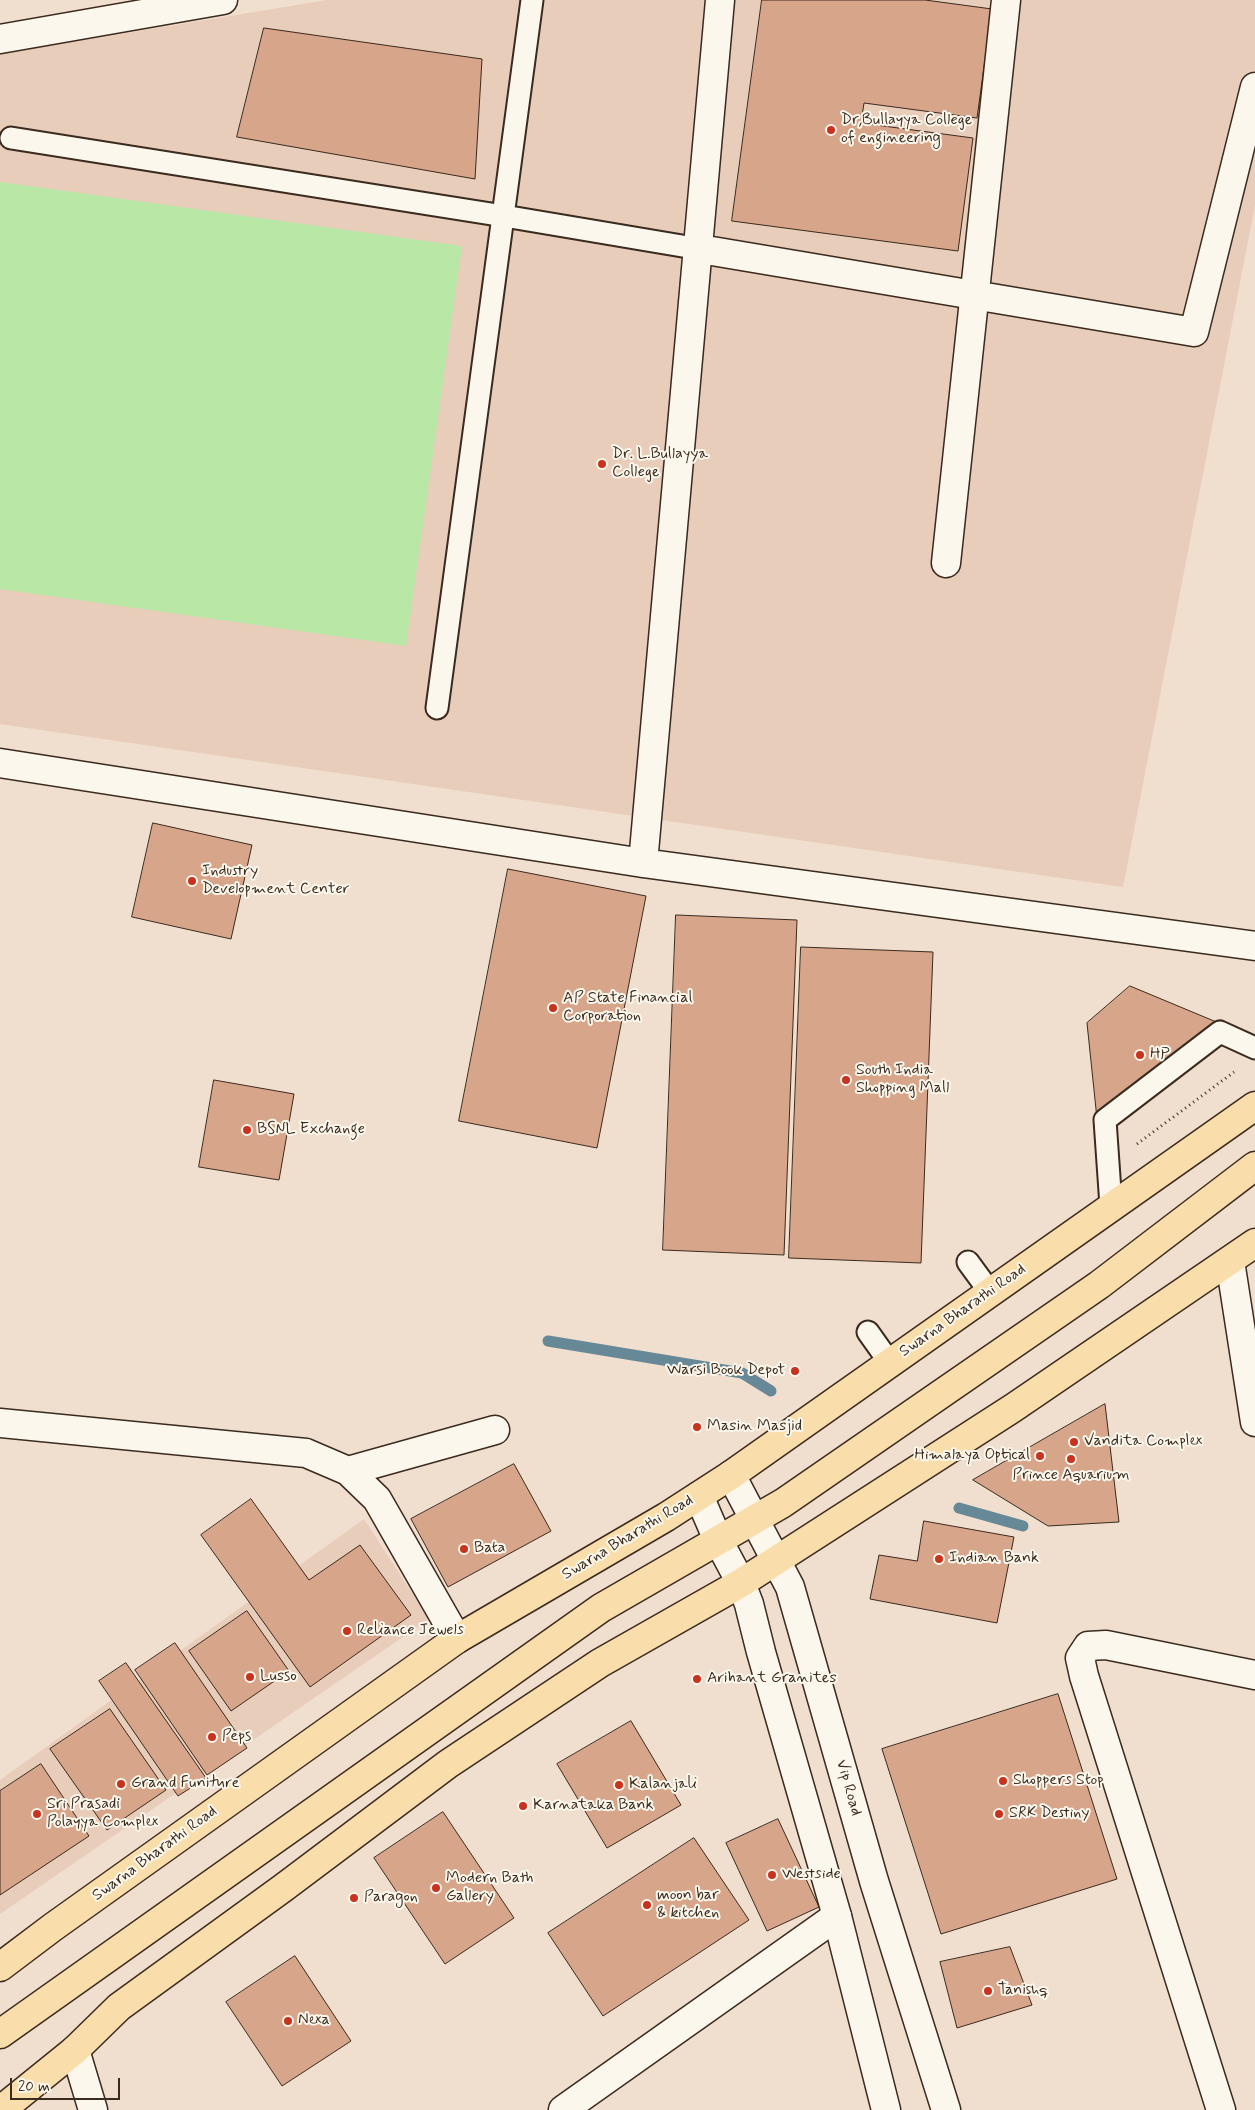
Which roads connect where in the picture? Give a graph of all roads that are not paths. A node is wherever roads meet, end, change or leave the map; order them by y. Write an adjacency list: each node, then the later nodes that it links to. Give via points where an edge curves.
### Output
1 (223, 0): 5 (street)
2 (532, 0): 8 (lane)
3 (720, 0): 9 (street)
4 (1006, 0): 10 (street)
5 (0, 39)
6 (1255, 87): 10 (street, via 1194,332)
7 (11, 138): 8 (lane)
8 (504, 216): 9 (lane); 12 (lane)
9 (700, 249): 10 (street); 14 (street)
10 (974, 295): 11 (street)
11 (946, 563)
12 (437, 708)
13 (0, 763): 14 (street)
14 (644, 863): 15 (street)
15 (1255, 946)
16 (1255, 1048): 19 (lane, via 1220,1032 1105,1120)
17 (1255, 1106): 19 (main road, Swarna Bharathi Road)
18 (1255, 1166): 32 (main road, via 1100,1285)
19 (1112, 1206): 23 (main road, Swarna Bharathi Road)
20 (1255, 1243): 21 (main road)
21 (1230, 1261): 26 (street); 34 (main road, via 1013,1408)
22 (968, 1262): 23 (lane)
23 (990, 1292): 25 (main road, Swarna Bharathi Road)
24 (868, 1332): 25 (lane)
25 (890, 1363): 30 (main road, Swarna Bharathi Road)
26 (1255, 1422)
27 (0, 1423): 29 (street, via 306,1453)
28 (495, 1430): 29 (street)
29 (348, 1471): 36 (street, via 377,1499)
30 (731, 1475): 31 (main road, Swarna Bharathi Road); 32 (street, Vip Road)
31 (699, 1496): 33 (street); 36 (main road, Swarna Bharathi Road)
32 (754, 1519): 33 (main road); 34 (street, Vip Road)
33 (718, 1540): 35 (street); 40 (main road, via 601,1608)
34 (776, 1560): 35 (main road); 46 (street, Vip Road, via 790,1587 874,1881)
35 (742, 1583): 38 (street); 41 (main road, via 600,1663 448,1764 120,2007)
36 (457, 1639): 39 (main road, Swarna Bharathi Road)
37 (1255, 1675): 47 (street, via 1106,1646 1088,1646 1080,1658)
38 (837, 1916): 44 (street); 45 (street)
39 (0, 1967)
40 (0, 2034)
41 (75, 2050): 42 (main road); 43 (street)
42 (1, 2110)
43 (93, 2110)
44 (563, 2110)
45 (886, 2110)
46 (946, 2110)
47 (1221, 2110)

